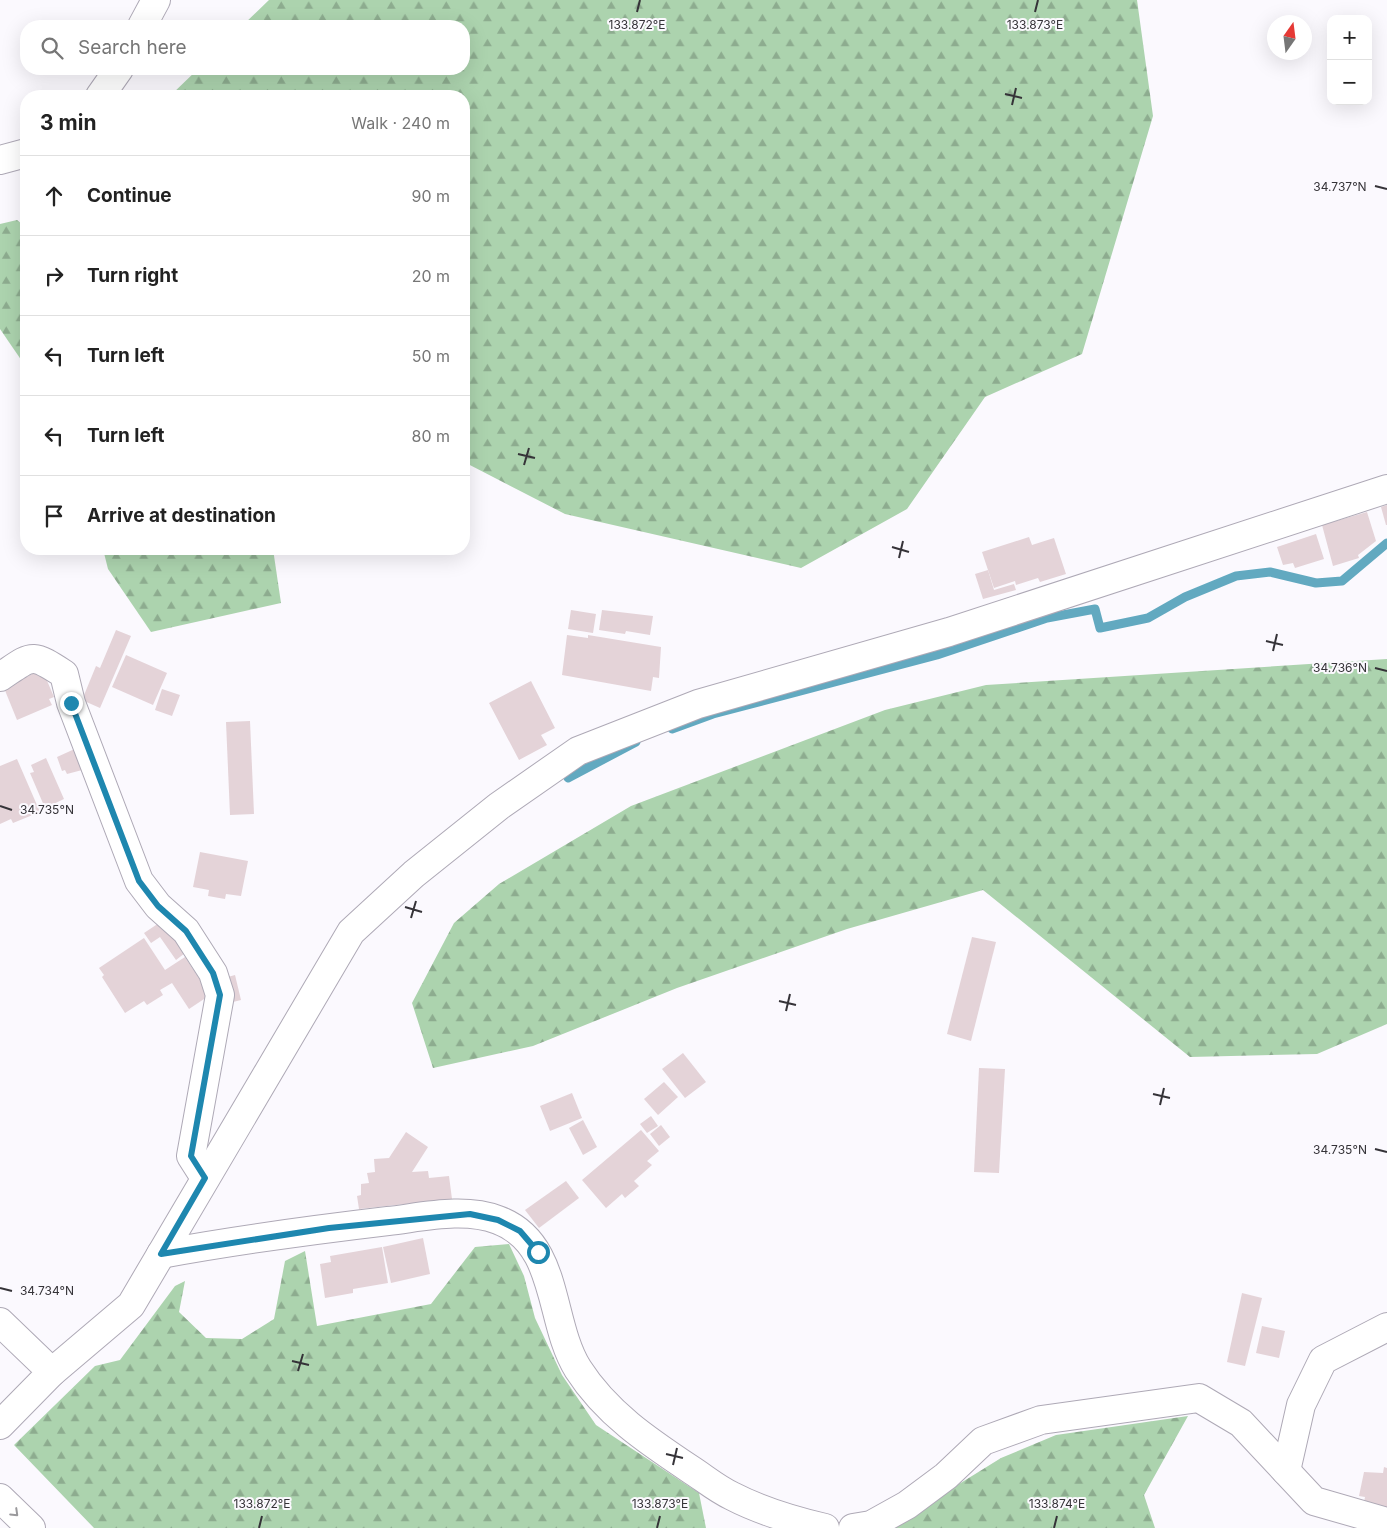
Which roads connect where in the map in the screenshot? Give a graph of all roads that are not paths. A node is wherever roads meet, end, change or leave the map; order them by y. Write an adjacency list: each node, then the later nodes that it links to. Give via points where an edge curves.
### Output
1 (156, 0): 2 (street)
2 (145, 20)
3 (115, 75): 4 (street)
4 (104, 90)
5 (20, 155): 6 (street)
6 (0, 160)
7 (1387, 488): 9 (street, via 949,632 698,704 578,751 492,812 414,874 350,932)
8 (0, 677): 9 (street, via 27,660 39,658 64,674 71,703 139,881 158,906 186,931 213,973 220,995 191,1156)
9 (205, 1178): 10 (street)
10 (161, 1254): 13 (street, via 131,1305); 19 (street, via 311,1230 403,1220 470,1214 498,1220 520,1231 538,1252 556,1314 577,1368 621,1419 640,1436 732,1496)
11 (0, 1322): 13 (street)
12 (1387, 1327): 15 (street, via 1323,1360 1301,1405)
13 (52, 1372): 14 (street)
14 (0, 1425)
15 (1286, 1471): 17 (street, via 1314,1501); 20 (street, via 1240,1424 1199,1398 1041,1420 983,1441 946,1476 907,1504 872,1524)
16 (0, 1498): 18 (street, one-way to 18)
17 (1387, 1522)
18 (31, 1528)
19 (825, 1528)
20 (852, 1528)

